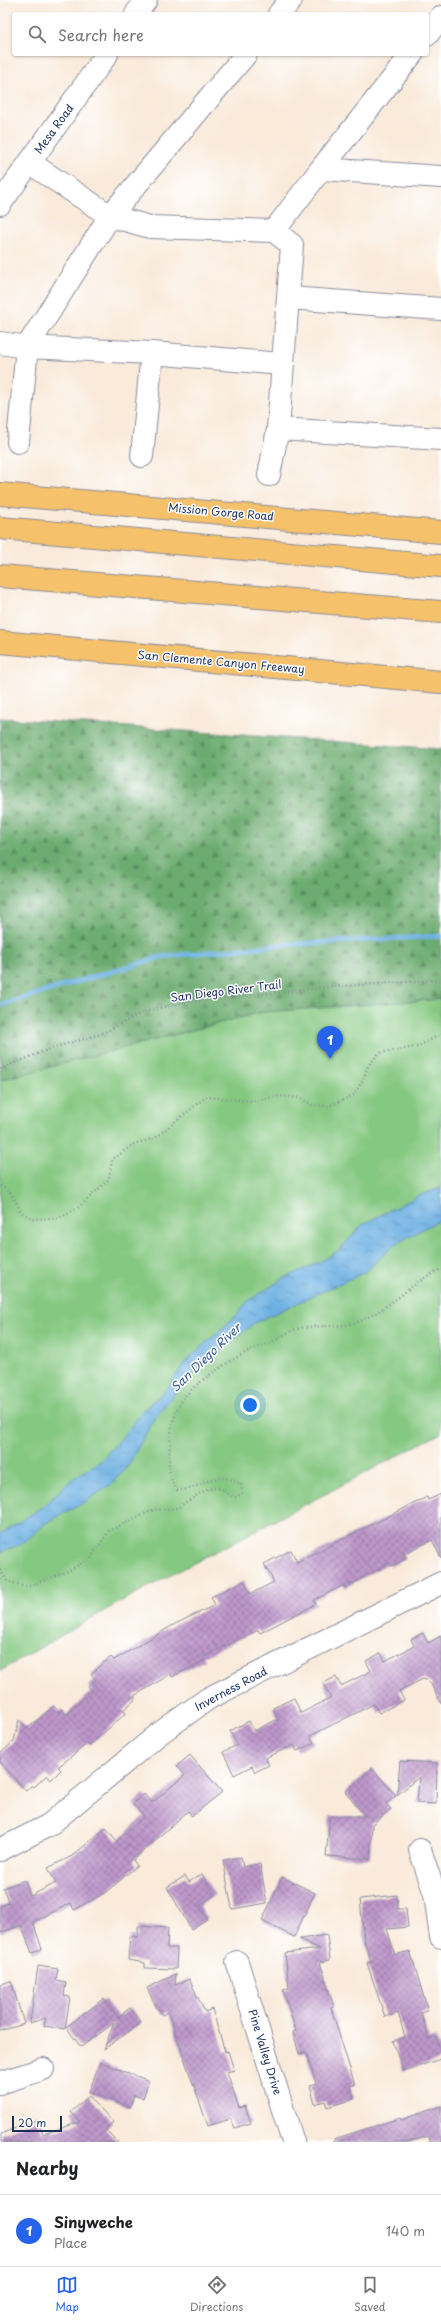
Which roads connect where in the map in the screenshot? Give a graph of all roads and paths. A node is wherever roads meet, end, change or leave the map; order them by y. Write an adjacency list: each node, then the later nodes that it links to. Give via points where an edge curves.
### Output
1 (146, 0): 3 (street)
2 (291, 0): 4 (street)
3 (137, 12)
4 (281, 12)
5 (441, 17): 6 (street)
6 (429, 32)
7 (107, 56): 10 (street, Mesa Road)
8 (244, 56): 14 (street)
9 (410, 56): 11 (street)
10 (30, 163): 13 (street, Mesa Road); 14 (street)
11 (321, 169): 12 (street); 15 (street)
12 (441, 177)
13 (0, 204)
14 (110, 216): 15 (street, via 150,227); 19 (street)
15 (274, 231): 16 (street, via 292,245)
16 (289, 298): 17 (street); 21 (street)
17 (441, 310)
18 (0, 343): 19 (street)
19 (27, 347): 20 (street); 24 (street)
20 (152, 353): 21 (street); 25 (street)
21 (281, 364): 22 (street)
22 (278, 429): 23 (street); 26 (street)
23 (441, 439)
24 (18, 442)
25 (142, 456)
26 (269, 475)
27 (0, 494): 29 (main road, Mission Gorge Road)
28 (0, 528): 30 (main road)
29 (441, 532)
30 (441, 566)
31 (0, 576): 32 (main road)
32 (441, 612)
33 (0, 642): 34 (main road, San Clemente Canyon Freeway)
34 (441, 682)
35 (441, 980): 37 (path, San Diego River Trail, via 327,987 179,1003 144,1012 101,1034 52,1048)
36 (441, 1034): 38 (path, via 417,1047 379,1053 368,1066 354,1095 329,1106 312,1105 300,1098 280,1096 253,1100 206,1097 154,1138 134,1144 112,1160 109,1179 78,1208 59,1218 33,1219 21,1212 11,1193)
37 (0, 1069)
38 (0, 1186)
39 (441, 1269): 40 (path, via 429,1274 378,1313 358,1322 295,1330 271,1343 246,1352 220,1368 186,1396 178,1408 171,1433 169,1478 177,1490 187,1490 207,1479 228,1477 241,1484 242,1494 235,1497 221,1488 213,1488 177,1508 153,1510 109,1532 90,1558 68,1571 28,1587 7,1582)
40 (0, 1570)
41 (441, 1583): 42 (street, Inverness Road, via 209,1698 160,1733 49,1825)
42 (0, 1850)
43 (420, 1850): 44 (street, via 435,1894)
44 (441, 1936)
45 (237, 1962): 48 (street, Pine Valley Drive)
46 (44, 2069): 47 (street)
47 (0, 2083)
48 (293, 2142)

